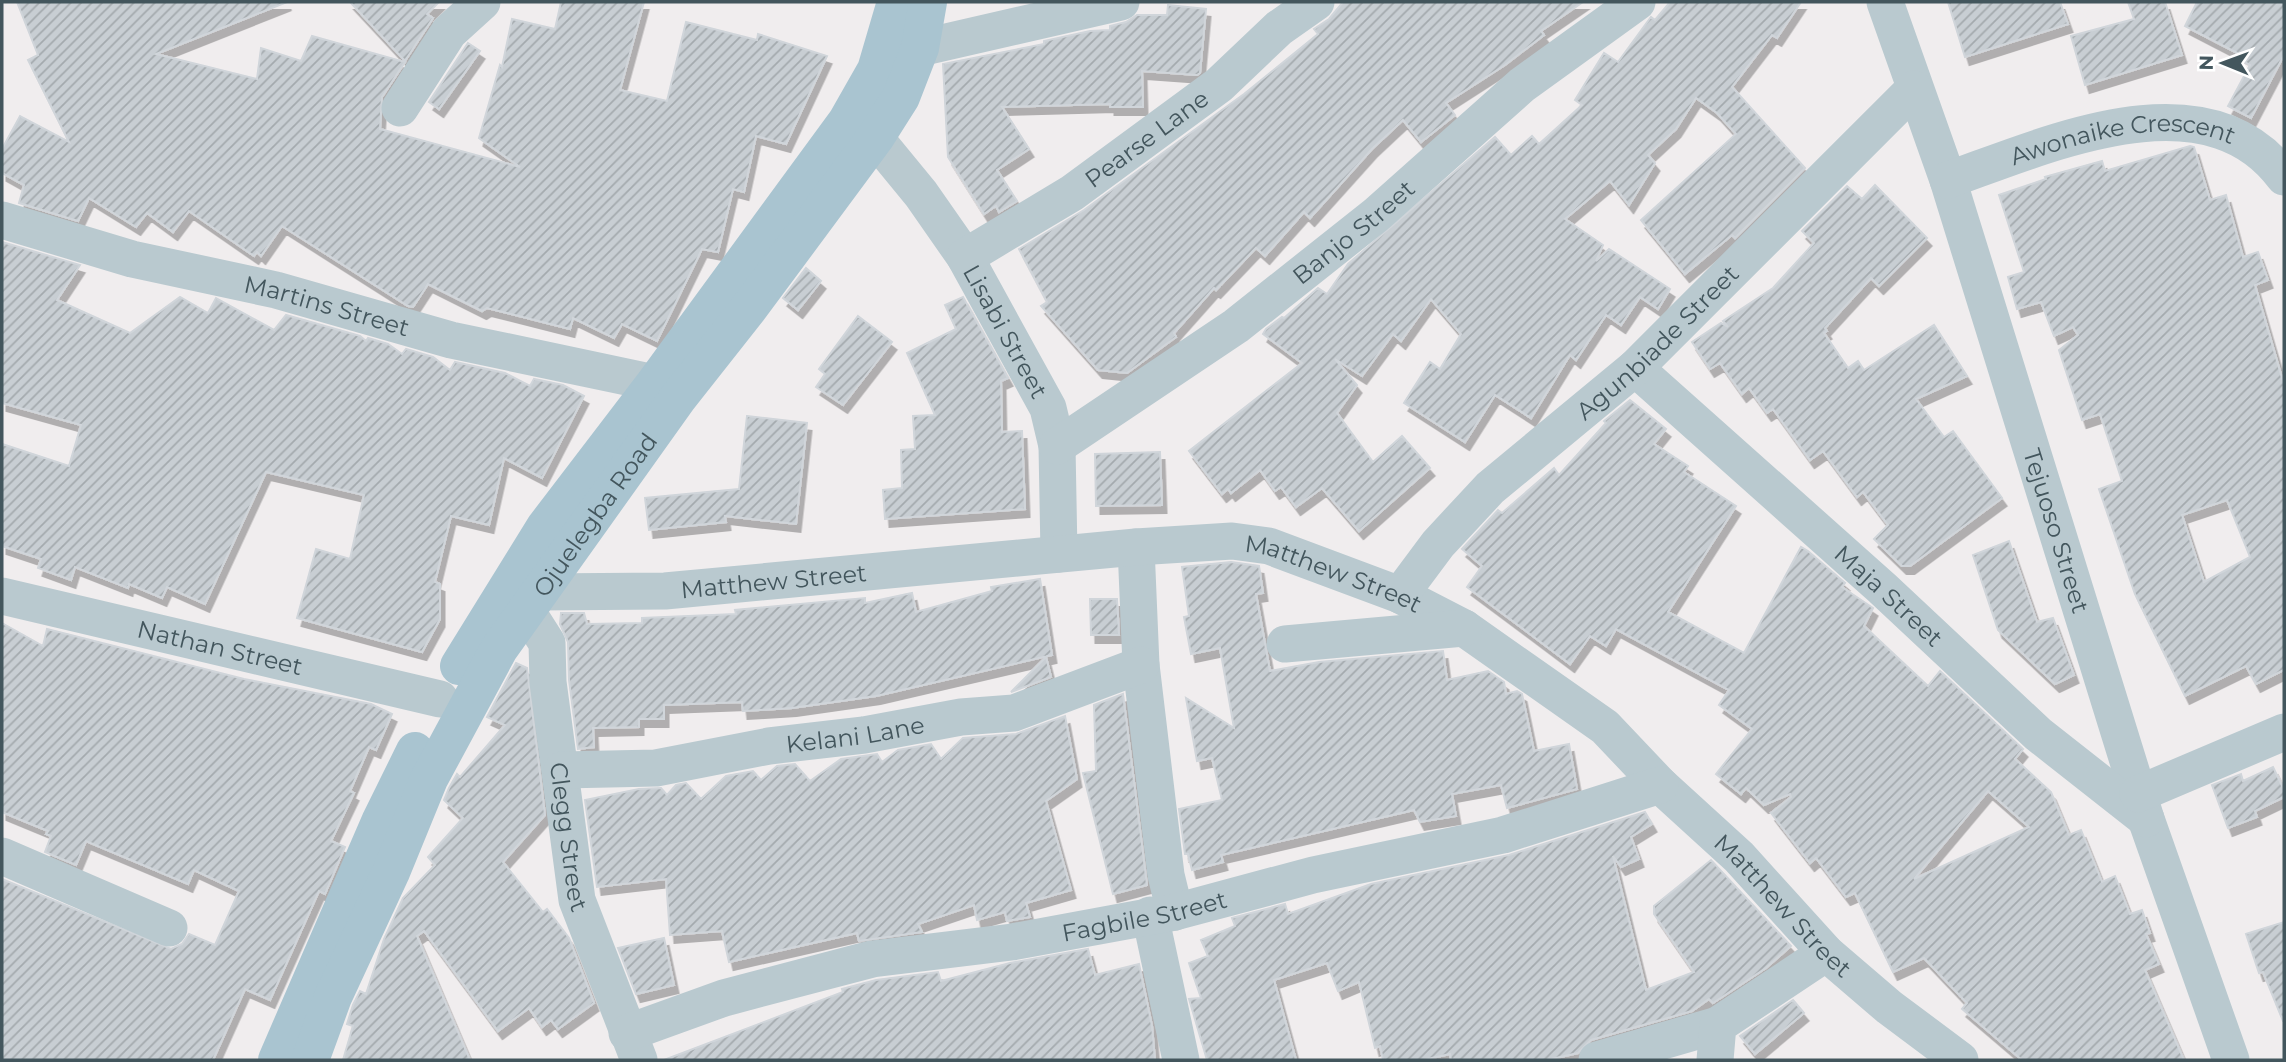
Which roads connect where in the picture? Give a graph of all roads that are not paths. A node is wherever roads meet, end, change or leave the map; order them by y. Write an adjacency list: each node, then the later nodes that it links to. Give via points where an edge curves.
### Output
1 (482, 2): 11 (street, via 449,32)
2 (896, 2): 18 (main road, Ojuelegba Road, via 876,70 847,121)
3 (929, 2): 9 (main road, Ojuelegba Road)
4 (1121, 2): 9 (street)
5 (1316, 2): 8 (street, Pearse Lane)
6 (1637, 2): 19 (street, Banjo Street, via 1522,85 1376,215 1236,326)
7 (1885, 2): 10 (street, Tejuoso Street)
8 (1275, 15): 16 (street, Pearse Lane, via 1219,85 1072,193)
9 (920, 48): 12 (main road, Ojuelegba Road, via 901,97)
10 (1914, 89): 14 (street, Tejuoso Street); 17 (street, Agunbiade Street)
11 (400, 108)
12 (875, 138): 16 (street, Lisabi Street); 24 (main road, Ojuelegba Road, via 678,398)
13 (2284, 177): 14 (street, Awonaike Crescent, via 2271,159 2230,133 2200,123 2162,122 2085,135)
14 (1948, 180): 32 (street, Tejuoso Street)
15 (2, 220): 18 (street, Martins Street, via 132,259 276,290 452,340)
16 (965, 257): 19 (street, Lisabi Street, via 1048,408)
17 (1635, 368): 22 (street, Agunbiade Street, via 1490,488 1438,544); 32 (street, Maja Street, via 2038,734)
18 (655, 383): 28 (main road, Ojuelegba Road, via 545,527)
19 (1057, 446): 21 (street, Lisabi Street)
20 (1136, 547): 21 (street, Matthew Street); 22 (street, Matthew Street, via 1233,541 1269,546); 27 (street)
21 (1059, 554): 24 (street, Matthew Street)
22 (1400, 595): 25 (street, Matthew Street)
23 (2, 596): 28 (street, Nathan Street)
24 (532, 601): 30 (street, Clegg Street, via 547,642 548,682); 40 (main road, Ojuelegba Road, via 468,703 429,779)
25 (1464, 628): 26 (street); 31 (street, Matthew Street, via 1605,727)
26 (1285, 644)
27 (1141, 665): 30 (street, Kelani Lane, via 1014,713 769,746 656,768); 34 (street, via 1166,875)
28 (440, 699): 39 (main road, Ojuelegba Road, via 380,822)
29 (2284, 733): 32 (street)
30 (562, 770): 38 (street, Clegg Street, via 576,900)
31 (1660, 785): 34 (street, Fagbile Street, via 1503,835 1312,875); 36 (street, Matthew Street, via 1739,857)
32 (2142, 807): 45 (street, Tejuoso Street)
33 (2, 856): 35 (street)
34 (1163, 913): 38 (street, Fagbile Street, via 1012,942 872,959 724,998); 41 (street)
35 (169, 928)
36 (1825, 953): 37 (street); 44 (street, Matthew Street)
37 (1718, 1024): 42 (street); 43 (street)
38 (633, 1047)
39 (278, 1060)
40 (310, 1060)
41 (1181, 1060)
42 (1597, 1060)
43 (1715, 1060)
44 (1960, 1060)
45 (2231, 1060)

